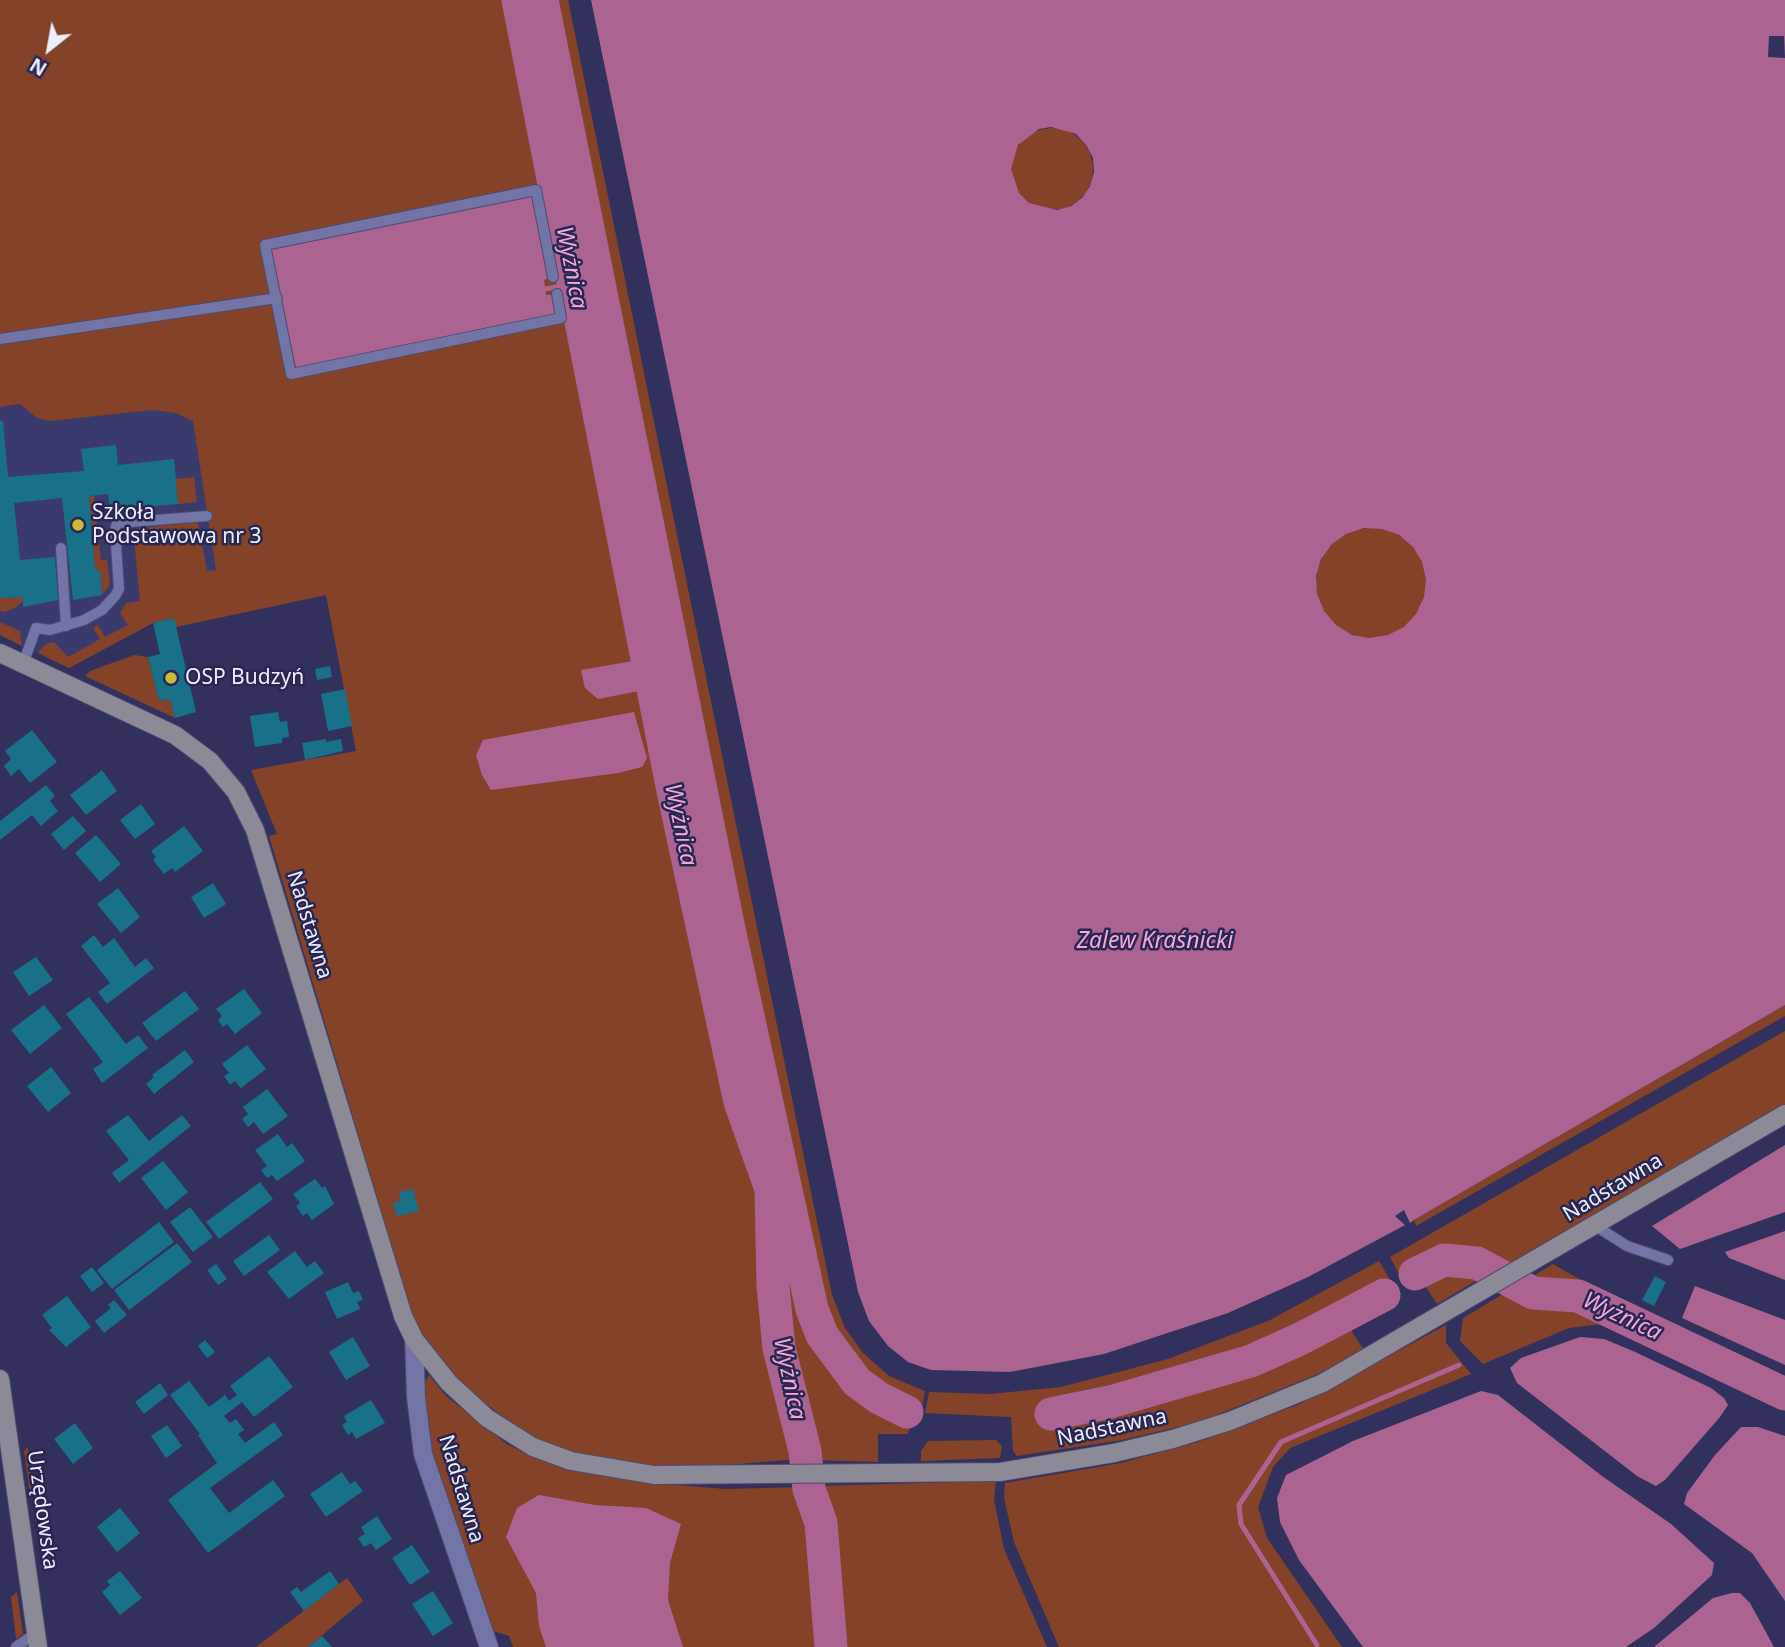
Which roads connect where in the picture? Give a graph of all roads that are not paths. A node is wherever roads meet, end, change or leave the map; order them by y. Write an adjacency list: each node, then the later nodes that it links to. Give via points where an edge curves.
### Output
1 (553, 277): 3 (lane, via 536,190 265,245)
2 (556, 294): 3 (lane, via 561,318 291,374)
3 (277, 298): 4 (lane)
4 (0, 339)
5 (207, 516): 7 (lane, via 117,523 119,589 102,610)
6 (61, 548): 7 (lane)
7 (66, 626): 9 (lane, via 36,628)
8 (0, 653): 9 (street, Nadstawna)
9 (23, 664): 13 (street, Nadstawna, via 175,735 210,761 246,808 403,1316)
10 (1785, 1114): 11 (street, Nadstawna)
11 (1594, 1225): 12 (lane, via 1627,1246); 13 (street, Nadstawna, via 1322,1382 1240,1417 1150,1445 1009,1465 753,1476 595,1467 552,1455 487,1419 449,1383)
12 (1668, 1260)
13 (414, 1339): 17 (street, Nadstawna, via 423,1454)
14 (0, 1379): 15 (street, Urzędowska)
15 (37, 1640): 16 (lane)
16 (16, 1647)
17 (489, 1647)

